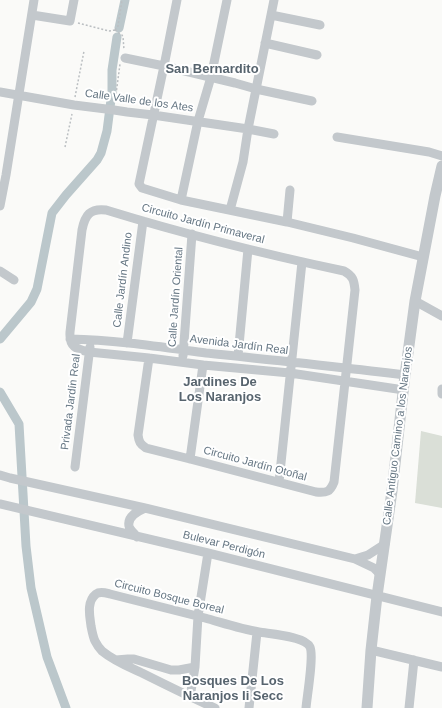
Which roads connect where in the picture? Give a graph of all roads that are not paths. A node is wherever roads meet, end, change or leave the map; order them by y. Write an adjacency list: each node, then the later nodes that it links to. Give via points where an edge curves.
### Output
1 (34, 0): 6 (street)
2 (74, 0): 6 (street, via 70,21)
3 (177, 0): 12 (street)
4 (227, 0): 13 (street)
5 (274, 0): 7 (street)
6 (32, 15): 16 (street)
7 (271, 15): 8 (street); 9 (street)
8 (320, 25)
9 (265, 43): 10 (street); 14 (street)
10 (317, 55)
11 (125, 58): 12 (street)
12 (164, 66): 13 (street); 18 (street)
13 (211, 77): 14 (street); 19 (street)
14 (256, 89): 17 (street); 20 (street)
15 (0, 92): 16 (street, Calle Valle de los Ates)
16 (18, 95): 18 (street, Calle Valle de los Ates); 27 (street)
17 (312, 101)
18 (153, 115): 19 (street, Calle Valle de los Ates); 26 (street, via 139,184 142,188)
19 (198, 121): 20 (street, Calle Valle de los Ates); 26 (street)
20 (248, 129): 21 (street, Calle Valle de los Ates); 28 (street, via 243,162)
21 (274, 134)
22 (337, 137): 23 (street)
23 (442, 156)
24 (442, 166): 33 (street, Calle Antiguo Camino a los Naranjos)
25 (290, 190): 30 (street)
26 (181, 200): 28 (street)
27 (0, 206)
28 (230, 210): 30 (street)
29 (143, 221): 31 (street, Circuito Jardín Primaveral); 40 (street, Circuito Jardín Primaveral, via 100,209 88,214 82,230); 41 (street, Calle Jardín Andino)
30 (287, 222): 33 (street)
31 (192, 234): 32 (street, Circuito Jardín Primaveral); 42 (street, Calle Jardín Oriental)
32 (248, 249): 34 (street, Circuito Jardín Primaveral); 44 (street)
33 (423, 257): 37 (street, Calle Antiguo Camino a los Naranjos)
34 (302, 262): 47 (street); 49 (street, Circuito Jardín Primaveral, via 344,271 352,277 355,290)
35 (2, 272): 36 (street)
36 (14, 280)
37 (414, 301): 38 (street); 51 (street, Calle Antiguo Camino a los Naranjos)
38 (442, 316)
39 (91, 340): 40 (street, Avenida Jardín Real); 41 (street, Avenida Jardín Real); 43 (street, Privada Jardín Real)
40 (71, 342): 43 (street, Avenida Jardín Real, via 79,349)
41 (127, 342): 42 (street, Avenida Jardín Real)
42 (184, 350): 44 (street, Avenida Jardín Real); 46 (street, Calle Jardín Oriental)
43 (89, 352): 45 (street, Avenida Jardín Real); 57 (street, Privada Jardín Real)
44 (238, 356): 47 (street, Avenida Jardín Real)
45 (149, 358): 46 (street, Avenida Jardín Real); 56 (street, Circuito Jardín Otoñal, via 139,441 146,448)
46 (183, 362): 48 (street, Avenida Jardín Real)
47 (292, 363): 49 (street, Avenida Jardín Real); 50 (street)
48 (203, 365): 50 (street, Avenida Jardín Real); 56 (street)
49 (347, 368): 51 (street, Avenida Jardín Real); 52 (street, Circuito Jardín Otoñal)
50 (290, 373): 52 (street, Avenida Jardín Real); 59 (street)
51 (405, 375): 54 (street, Calle Antiguo Camino a los Naranjos)
52 (345, 382): 54 (street, Avenida Jardín Real); 59 (street, Circuito Jardín Otoñal, via 334,482 331,489 327,492 316,492)
53 (442, 389): 55 (street)
54 (404, 390): 63 (street, Calle Antiguo Camino a los Naranjos)
55 (442, 394)
56 (190, 459): 59 (street, Circuito Jardín Otoñal)
57 (75, 467)
58 (0, 476): 61 (street)
59 (279, 482)
60 (2, 505): 62 (street, Bulevar Perdigón)
61 (145, 508): 62 (street, via 135,512 130,520 129,526); 65 (street)
62 (137, 537): 64 (street, Bulevar Perdigón)
63 (385, 544): 65 (street); 66 (street, Calle Antiguo Camino a los Naranjos)
64 (208, 553): 67 (street, Bulevar Perdigón); 69 (street)
65 (355, 559): 66 (street, via 374,568)
66 (380, 574): 67 (street, Calle Antiguo Camino a los Naranjos)
67 (377, 596): 68 (street, Bulevar Perdigón); 71 (street, Calle Antiguo Camino a los Naranjos)
68 (442, 612)
69 (198, 616): 70 (street, Circuito Bosque Boreal); 72 (street, Circuito Bosque Boreal, via 110,594 95,594 89,606 94,639 102,651); 74 (street)
70 (257, 632): 78 (street); 79 (street, Circuito Bosque Boreal, via 297,638 310,647)
71 (371, 650): 73 (street); 80 (street, Calle Antiguo Camino a los Naranjos)
72 (116, 660): 74 (street, via 134,659 171,670); 76 (street, Circuito Bosque Boreal)
73 (414, 660): 75 (street); 81 (street)
74 (194, 667): 76 (street)
75 (442, 667)
76 (190, 697): 77 (street, Circuito Bosque Boreal)
77 (215, 708)
78 (249, 708)
79 (306, 708)
80 (367, 708)
81 (409, 708)

